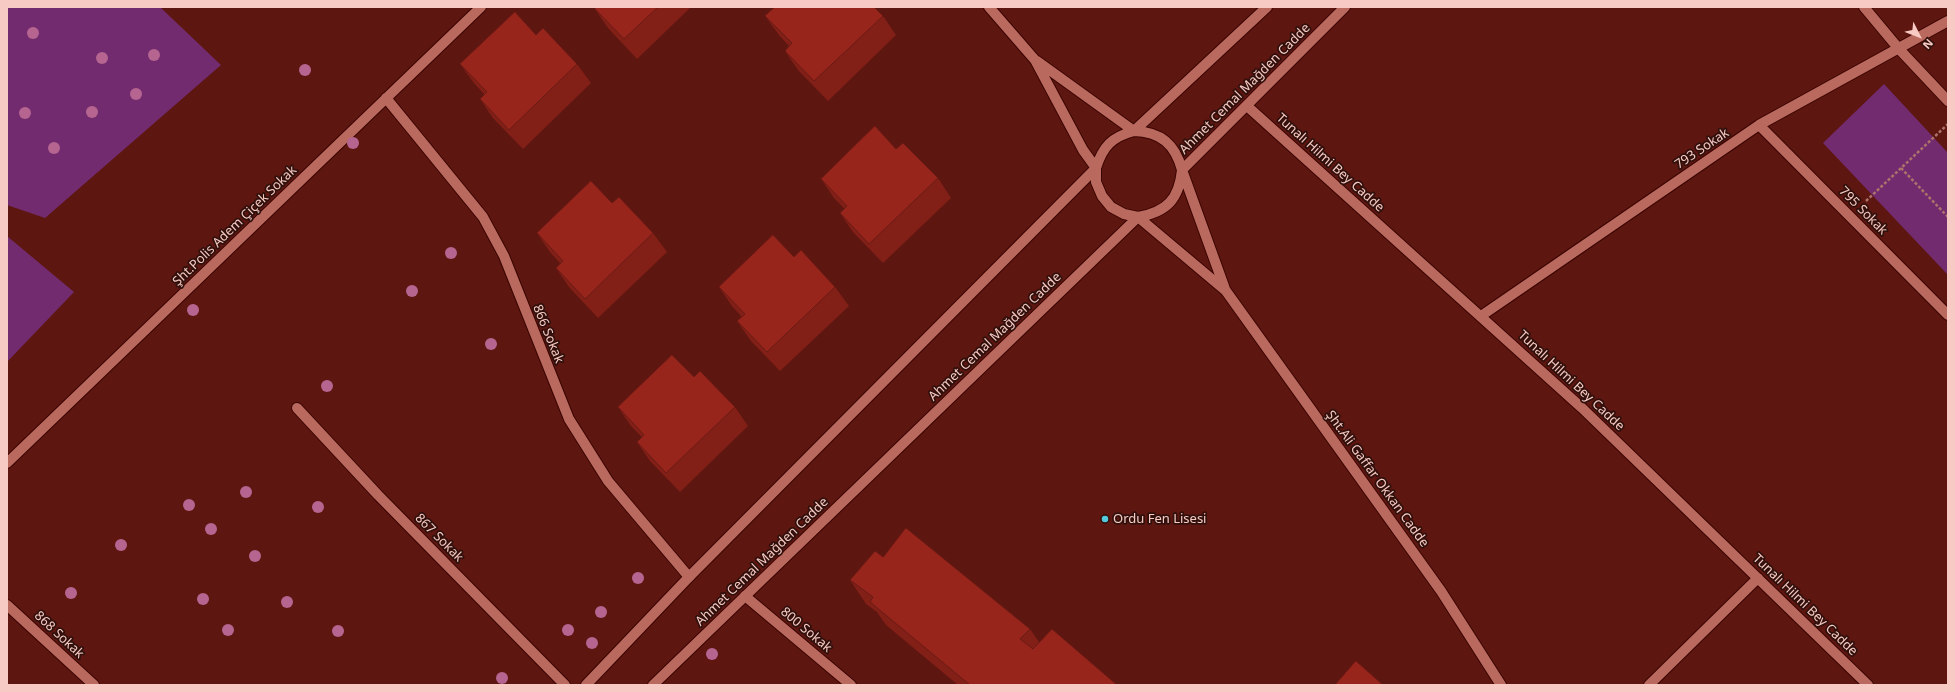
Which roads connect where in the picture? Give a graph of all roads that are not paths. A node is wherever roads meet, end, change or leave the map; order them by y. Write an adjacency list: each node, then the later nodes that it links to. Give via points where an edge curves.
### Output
1 (481, 7): 9 (street, Şht.Polis Adem Çiçek Sokak)
2 (989, 7): 8 (street, Şht.Ali Gaffar Okkan Cadde)
3 (1267, 7): 13 (street)
4 (1345, 7): 11 (street, Ahmet Cemal Mağden Cadde)
5 (1864, 7): 7 (street)
6 (1948, 21): 7 (street, 793 Sokak)
7 (1898, 49): 10 (street); 12 (street, 793 Sokak)
8 (1036, 60): 13 (street, Şht.Ali Gaffar Okkan Cadde); 14 (street, Şht.Ali Gaffar Okkan Cadde, via 1083,150)
9 (386, 98): 21 (street, Şht.Polis Adem Çiçek Sokak); 22 (street, 866 Sokak, via 483,217 504,256 569,419 608,482)
10 (1948, 101)
11 (1247, 106): 15 (street, Ahmet Cemal Mağden Cadde); 19 (street, Tunalı Hilmi Bey Cadde)
12 (1759, 125): 18 (street, 795 Sokak); 19 (street, 793 Sokak)
13 (1134, 131): 14 (street, via 1121,134 1109,143 1101,154); 15 (street, Şht.Ali Gaffar Okkan Cadde, via 1148,132 1161,137 1178,157)
14 (1096, 168): 16 (street, Şht.Ali Gaffar Okkan Cadde, via 1096,182 1102,196 1111,207 1124,214); 22 (street)
15 (1182, 170): 16 (street, Ahmet Cemal Mağden Cadde, via 1175,197 1166,207 1153,214); 17 (street, Şht.Ali Gaffar Okkan Cadde)
16 (1138, 217): 17 (street, Şht.Ali Gaffar Okkan Cadde); 24 (street, Ahmet Cemal Mağden Cadde)
17 (1226, 291): 31 (street, Şht.Ali Gaffar Okkan Cadde, via 1441,591)
18 (1948, 315)
19 (1481, 316): 23 (street, Tunalı Hilmi Bey Cadde, via 1582,408)
20 (297, 408): 27 (street, 867 Sokak, via 384,501)
21 (7, 463)
22 (689, 577): 28 (street)
23 (1758, 578): 32 (street); 33 (street, Tunalı Hilmi Bey Cadde)
24 (745, 596): 29 (street, Ahmet Cemal Mağden Cadde); 30 (street, 800 Sokak)
25 (7, 605): 26 (street, 868 Sokak)
26 (94, 685)
27 (565, 685)
28 (586, 685)
29 (653, 685)
30 (851, 685)
31 (1501, 685)
32 (1649, 685)
33 (1868, 685)

